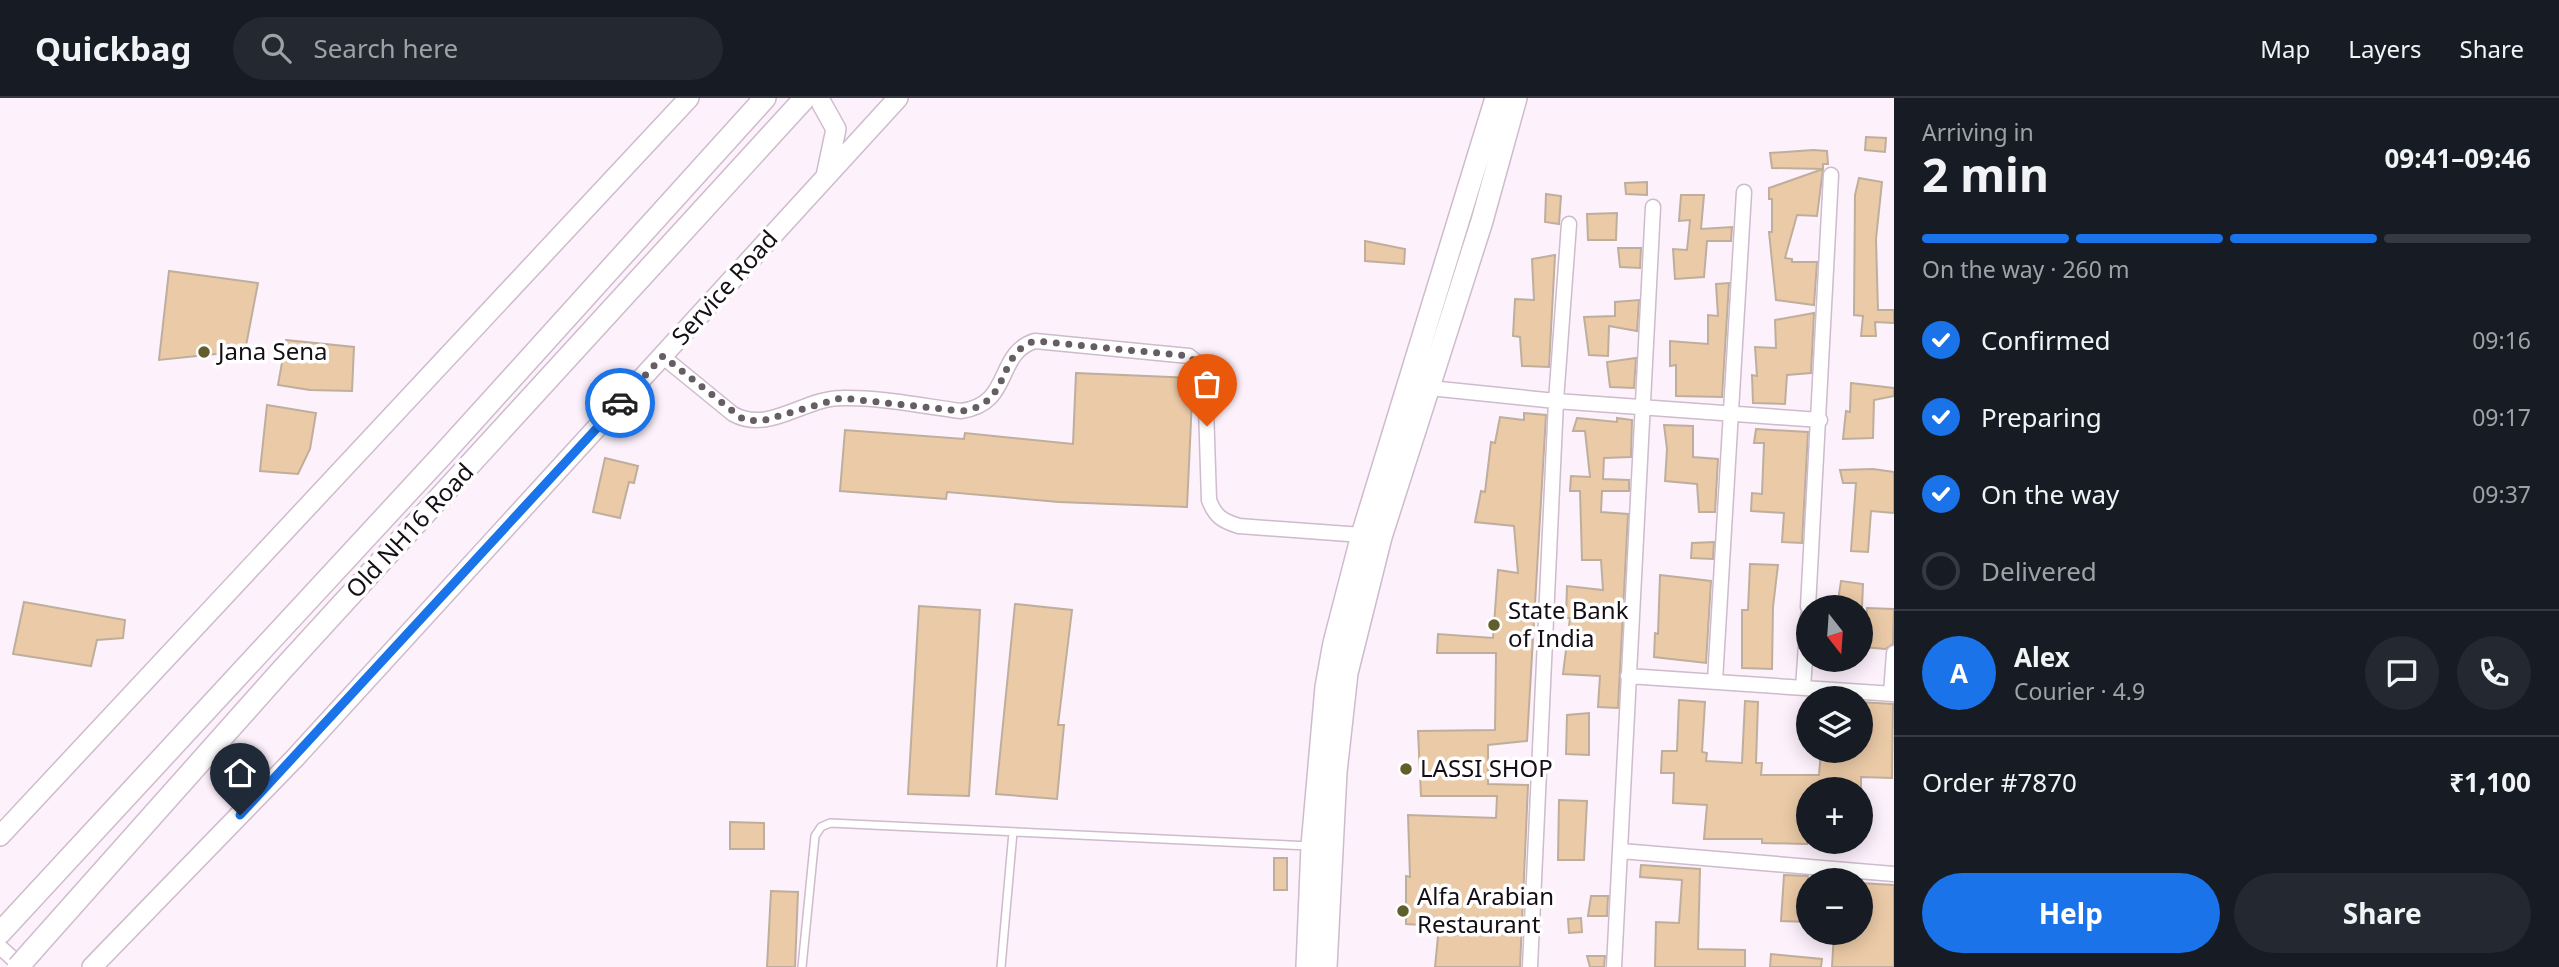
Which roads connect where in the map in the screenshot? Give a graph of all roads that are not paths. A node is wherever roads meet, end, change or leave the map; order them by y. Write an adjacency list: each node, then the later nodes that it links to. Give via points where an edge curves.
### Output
1 (690, 98): 27 (street)
2 (765, 98): 31 (main road, Old NH16 Road)
3 (898, 98): 8 (street, Service Road)
4 (1496, 98): 13 (main road)
5 (1516, 98): 13 (main road, via 1482,221)
6 (822, 100): 8 (street, via 836,129); 33 (main road, Old NH16 Road, via 786,119 281,671)
7 (1831, 175): 17 (street)
8 (826, 178): 12 (street, Service Road)
9 (1744, 192): 16 (street)
10 (1653, 207): 15 (street)
11 (1569, 224): 14 (street)
12 (663, 356): 18 (street, via 733,414 762,421 841,398 961,411 980,408 991,399 1015,354 1035,341 1189,356 1205,376 1209,500 1214,512 1239,526); 34 (street, Service Road, via 295,758)
13 (1418, 387): 14 (street); 18 (main road); 28 (main road, via 1347,673)
14 (1556, 401): 15 (street); 39 (street)
15 (1641, 407): 16 (street); 21 (street)
16 (1729, 413): 17 (street); 22 (street)
17 (1820, 421): 19 (street)
18 (1362, 535): 28 (main road, via 1326,687)
19 (1809, 595)
20 (1894, 653): 25 (street)
21 (1629, 676): 22 (street); 29 (street)
22 (1715, 681): 23 (street)
23 (1796, 687)
24 (1873, 693): 25 (street)
25 (1893, 694)
26 (1013, 832): 28 (lane); 35 (lane, via 830,823 821,827 815,835); 36 (lane)
27 (0, 836)
28 (1321, 847): 37 (main road); 38 (main road)
29 (1621, 850): 30 (street); 40 (street)
30 (1894, 874)
31 (3, 930)
32 (0, 947): 33 (street)
33 (24, 962)
34 (92, 967)
35 (802, 967)
36 (1001, 967)
37 (1307, 967)
38 (1326, 967)
39 (1530, 967)
40 (1614, 967)

